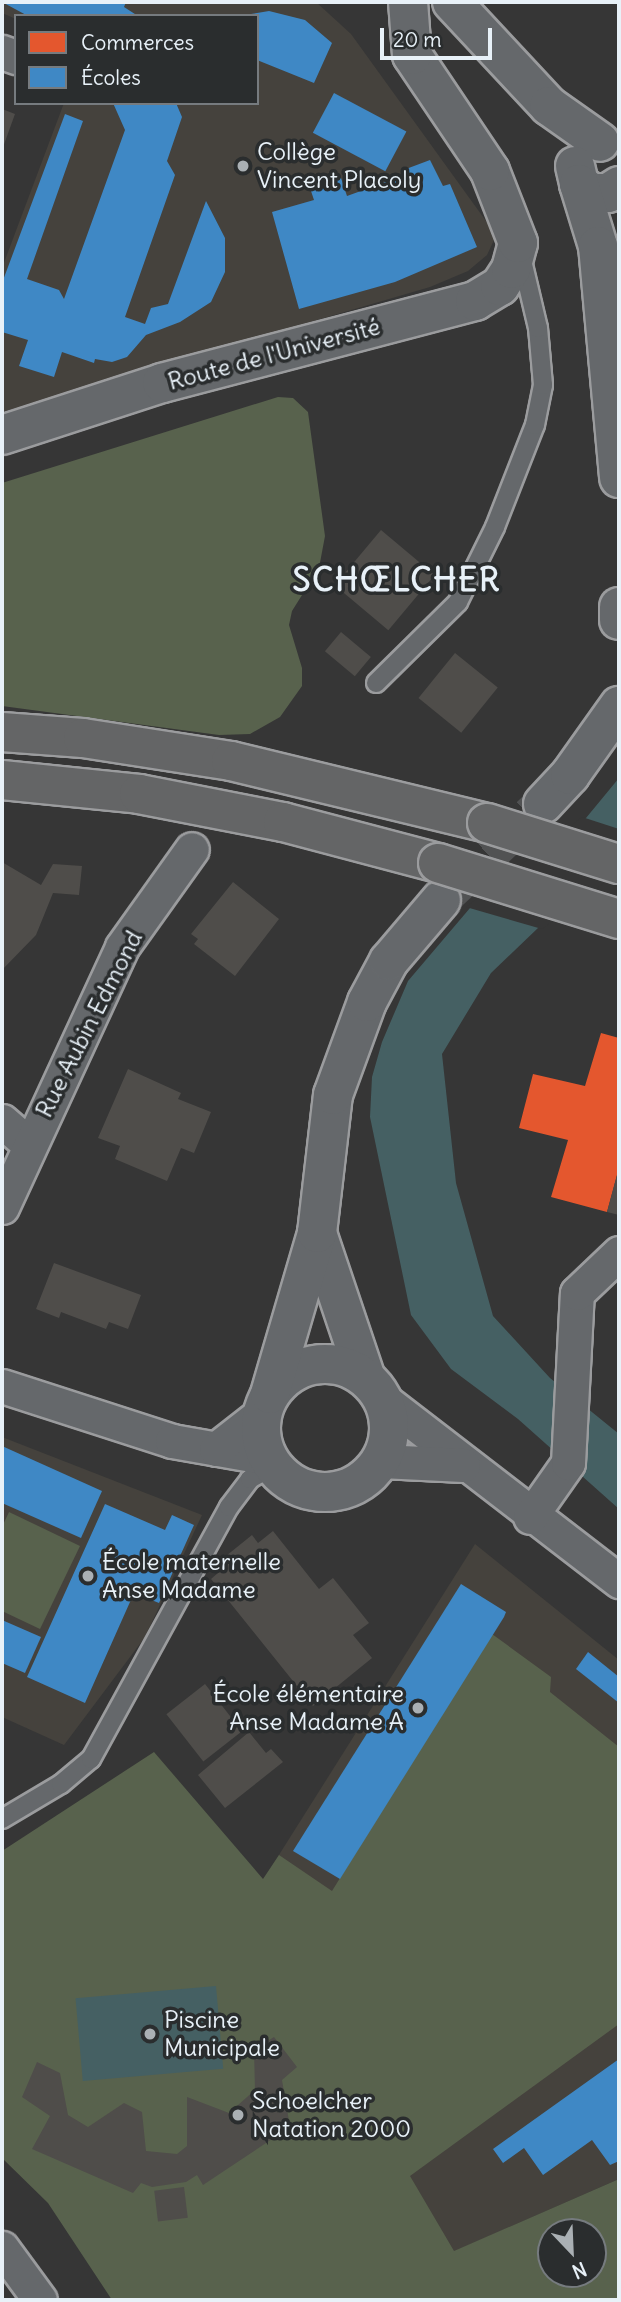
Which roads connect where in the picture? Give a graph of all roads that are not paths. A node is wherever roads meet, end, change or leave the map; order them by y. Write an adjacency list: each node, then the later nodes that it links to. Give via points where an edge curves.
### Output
1 (408, 2): 6 (street, via 412,55 490,171)
2 (452, 2): 3 (street)
3 (549, 106): 4 (street); 5 (street)
4 (612, 144): 5 (street, via 578,156)
5 (595, 184): 8 (street)
6 (518, 243): 7 (street, Route de l'Université, via 500,286 475,301 162,383); 11 (lane, via 539,339 544,391 535,425 495,527 458,602)
7 (2, 435)
8 (619, 478)
9 (619, 607): 10 (street)
10 (619, 620)
11 (376, 683)
12 (619, 706): 15 (street, via 570,775)
13 (2, 732): 17 (main road, bridge, via 83,738 231,761 486,823)
14 (2, 780): 19 (main road, bridge, via 139,794 283,822 438,863)
15 (543, 804)
16 (192, 849): 21 (street, Rue Aubin Edmond, via 122,947)
17 (619, 864)
18 (441, 900): 23 (street, via 388,961 367,1002 333,1095)
19 (619, 919)
20 (2, 1121): 21 (street)
21 (28, 1144): 22 (street, Rue Aubin Edmond)
22 (2, 1207)
23 (317, 1233): 26 (street); 27 (street)
24 (619, 1253): 32 (street, via 577,1293 568,1463)
25 (2, 1386): 28 (street, via 111,1424)
26 (375, 1388): 27 (street, via 345,1366 324,1363 303,1367); 29 (street, via 390,1421); 31 (street)
27 (266, 1404): 28 (street); 30 (street, via 262,1444)
28 (216, 1449): 30 (street)
29 (381, 1461): 30 (street, via 352,1487 333,1492 296,1485); 31 (street)
30 (271, 1462): 34 (lane, via 250,1479 229,1507 91,1759 61,1784)
31 (463, 1465): 32 (street)
32 (530, 1517): 33 (street)
33 (619, 1581)
34 (2, 1819)
35 (8, 2268): 36 (street)
36 (40, 2300)

